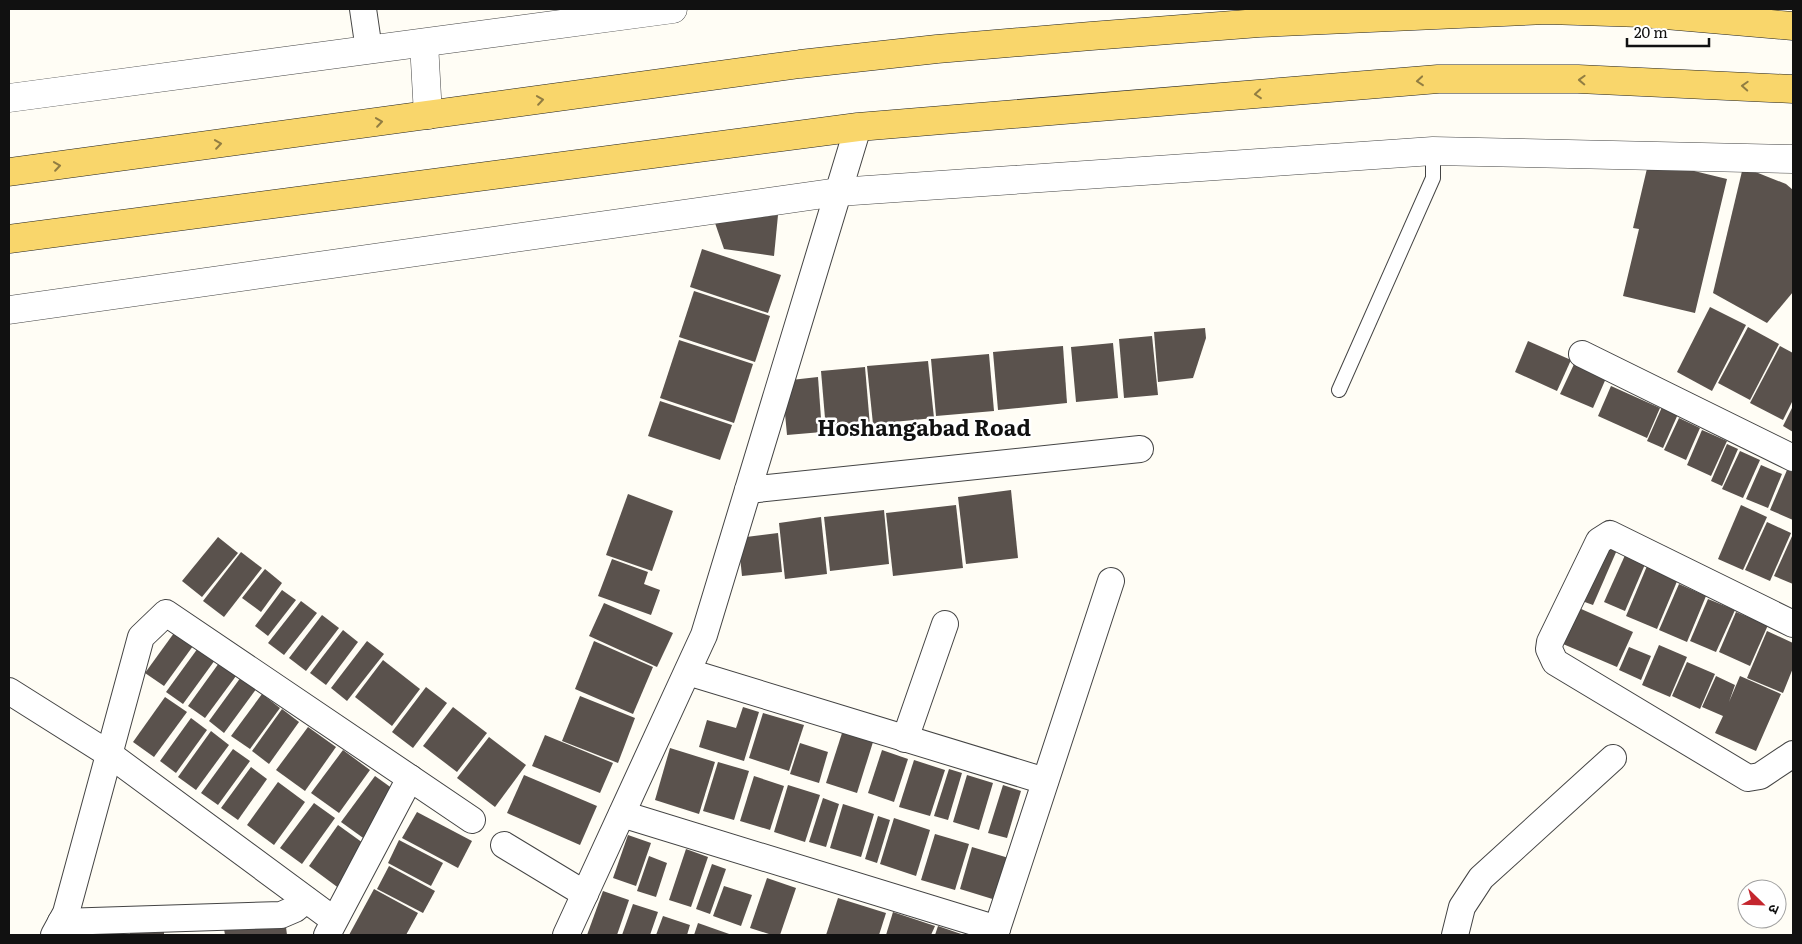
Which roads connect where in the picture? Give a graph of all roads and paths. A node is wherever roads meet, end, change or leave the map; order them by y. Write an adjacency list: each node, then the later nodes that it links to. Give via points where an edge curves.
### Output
1 (363, 9): 5 (street)
2 (673, 9): 4 (street)
3 (1793, 26): 8 (main road, one-way to 3, via 800,64 937,49 1259,23 1547,10 1642,13)
4 (424, 44): 5 (street); 8 (street)
5 (369, 50): 7 (street)
6 (1793, 89): 9 (main road, one-way to 9, via 1578,79 1438,79)
7 (9, 98)
8 (428, 115): 12 (main road, one-way to 8)
9 (858, 127): 13 (street); 14 (main road)
10 (1433, 151): 11 (street); 13 (street); 17 (lane, via 1433,178)
11 (1793, 159)
12 (9, 172)
13 (838, 192): 15 (street); 20 (street)
14 (9, 239)
15 (9, 310)
16 (1582, 354): 19 (street)
17 (1339, 390)
18 (1140, 449): 20 (street)
19 (1793, 458)
20 (748, 490): 24 (street, via 704,636)
21 (1111, 581): 31 (street)
22 (945, 624): 26 (street)
23 (1793, 624): 28 (street, via 1610,534 1600,541 1549,649 1556,662 1748,778 1760,776)
24 (688, 672): 26 (street); 32 (street)
25 (9, 691): 27 (street)
26 (905, 738): 31 (street)
27 (110, 754): 30 (street, via 141,637 166,613); 36 (street); 38 (street, via 66,914)
28 (1793, 754)
29 (1613, 758): 41 (street, via 1481,878 1462,907)
30 (410, 778): 33 (street); 37 (street)
31 (1045, 781): 39 (street)
32 (622, 814): 35 (street); 39 (street)
33 (472, 820)
34 (504, 845): 35 (street)
35 (585, 894): 40 (street)
36 (306, 900): 37 (street); 38 (street, via 282,915)
37 (331, 928)
38 (58, 929)
39 (996, 932)
40 (566, 935)
41 (1456, 935)

